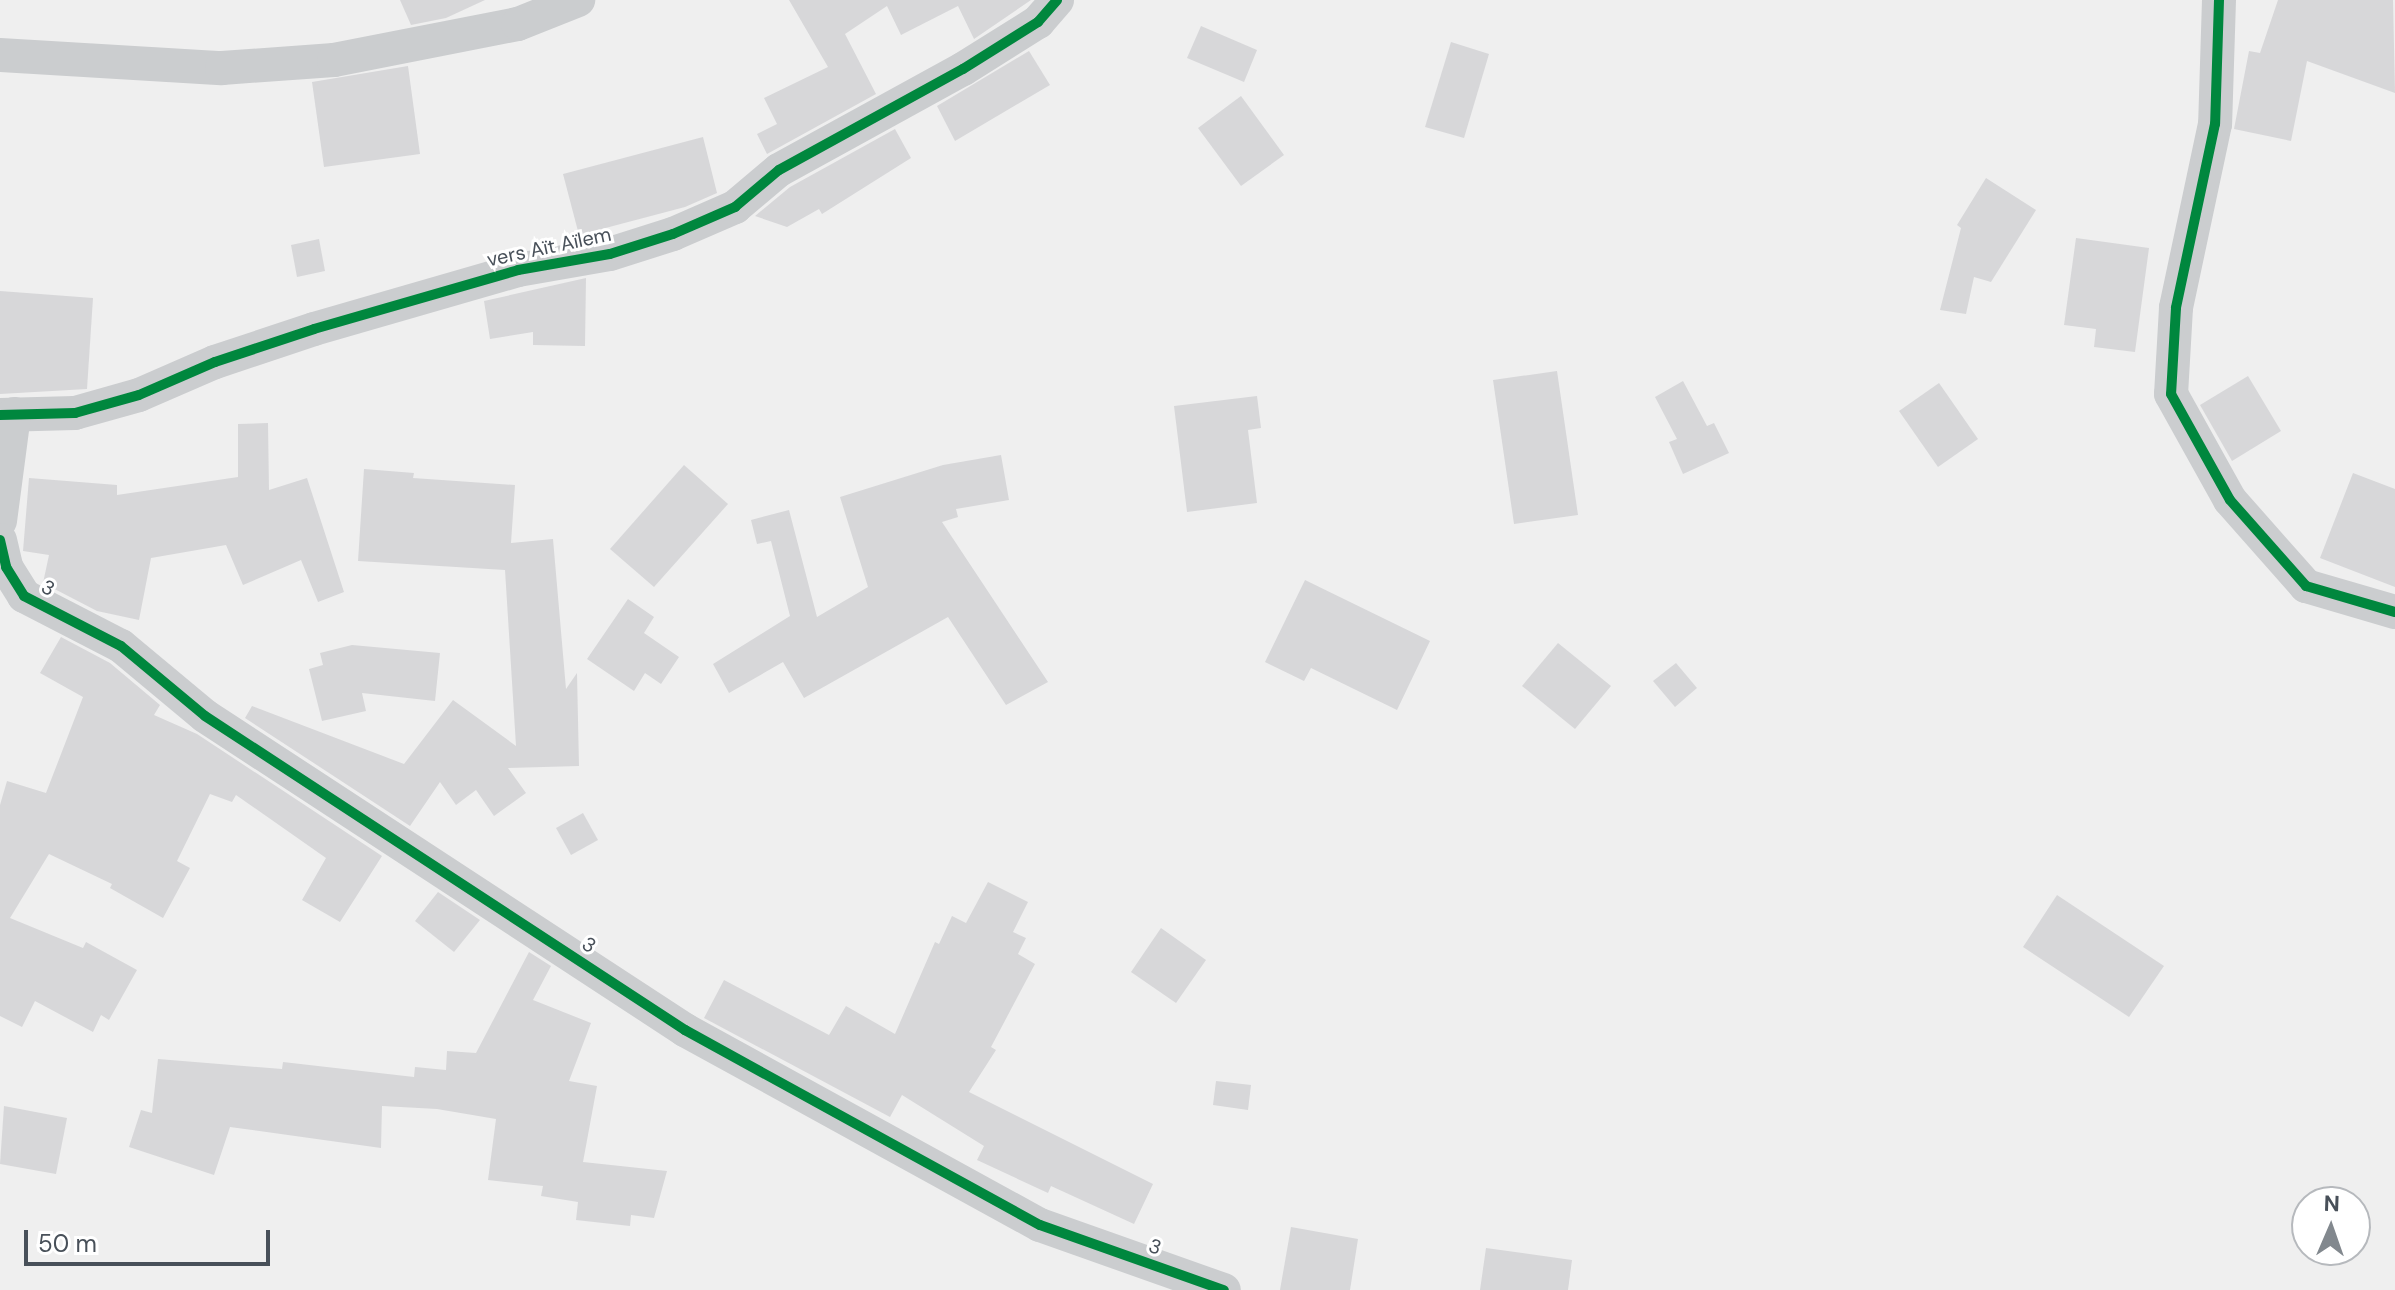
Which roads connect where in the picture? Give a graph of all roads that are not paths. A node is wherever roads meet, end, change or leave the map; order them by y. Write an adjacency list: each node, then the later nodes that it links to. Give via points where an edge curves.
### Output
1 (578, 0): 4 (street, via 518,24 334,60 222,68)
2 (1057, 0): 5 (street, vers Aït Aïlem, via 1038,22 963,69 779,170 735,207 673,234 610,254 518,270 314,329 215,362 139,395 75,413)
3 (2219, 0): 8 (street, via 2215,124 2176,308 2171,394 2230,500 2306,586)
4 (0, 55)
5 (7, 414): 6 (street)
6 (0, 521)
7 (0, 540): 9 (street, 3, via 6,567 24,596 121,646 205,716 685,1030 1040,1225)
8 (2395, 612)
9 (1224, 1290)

